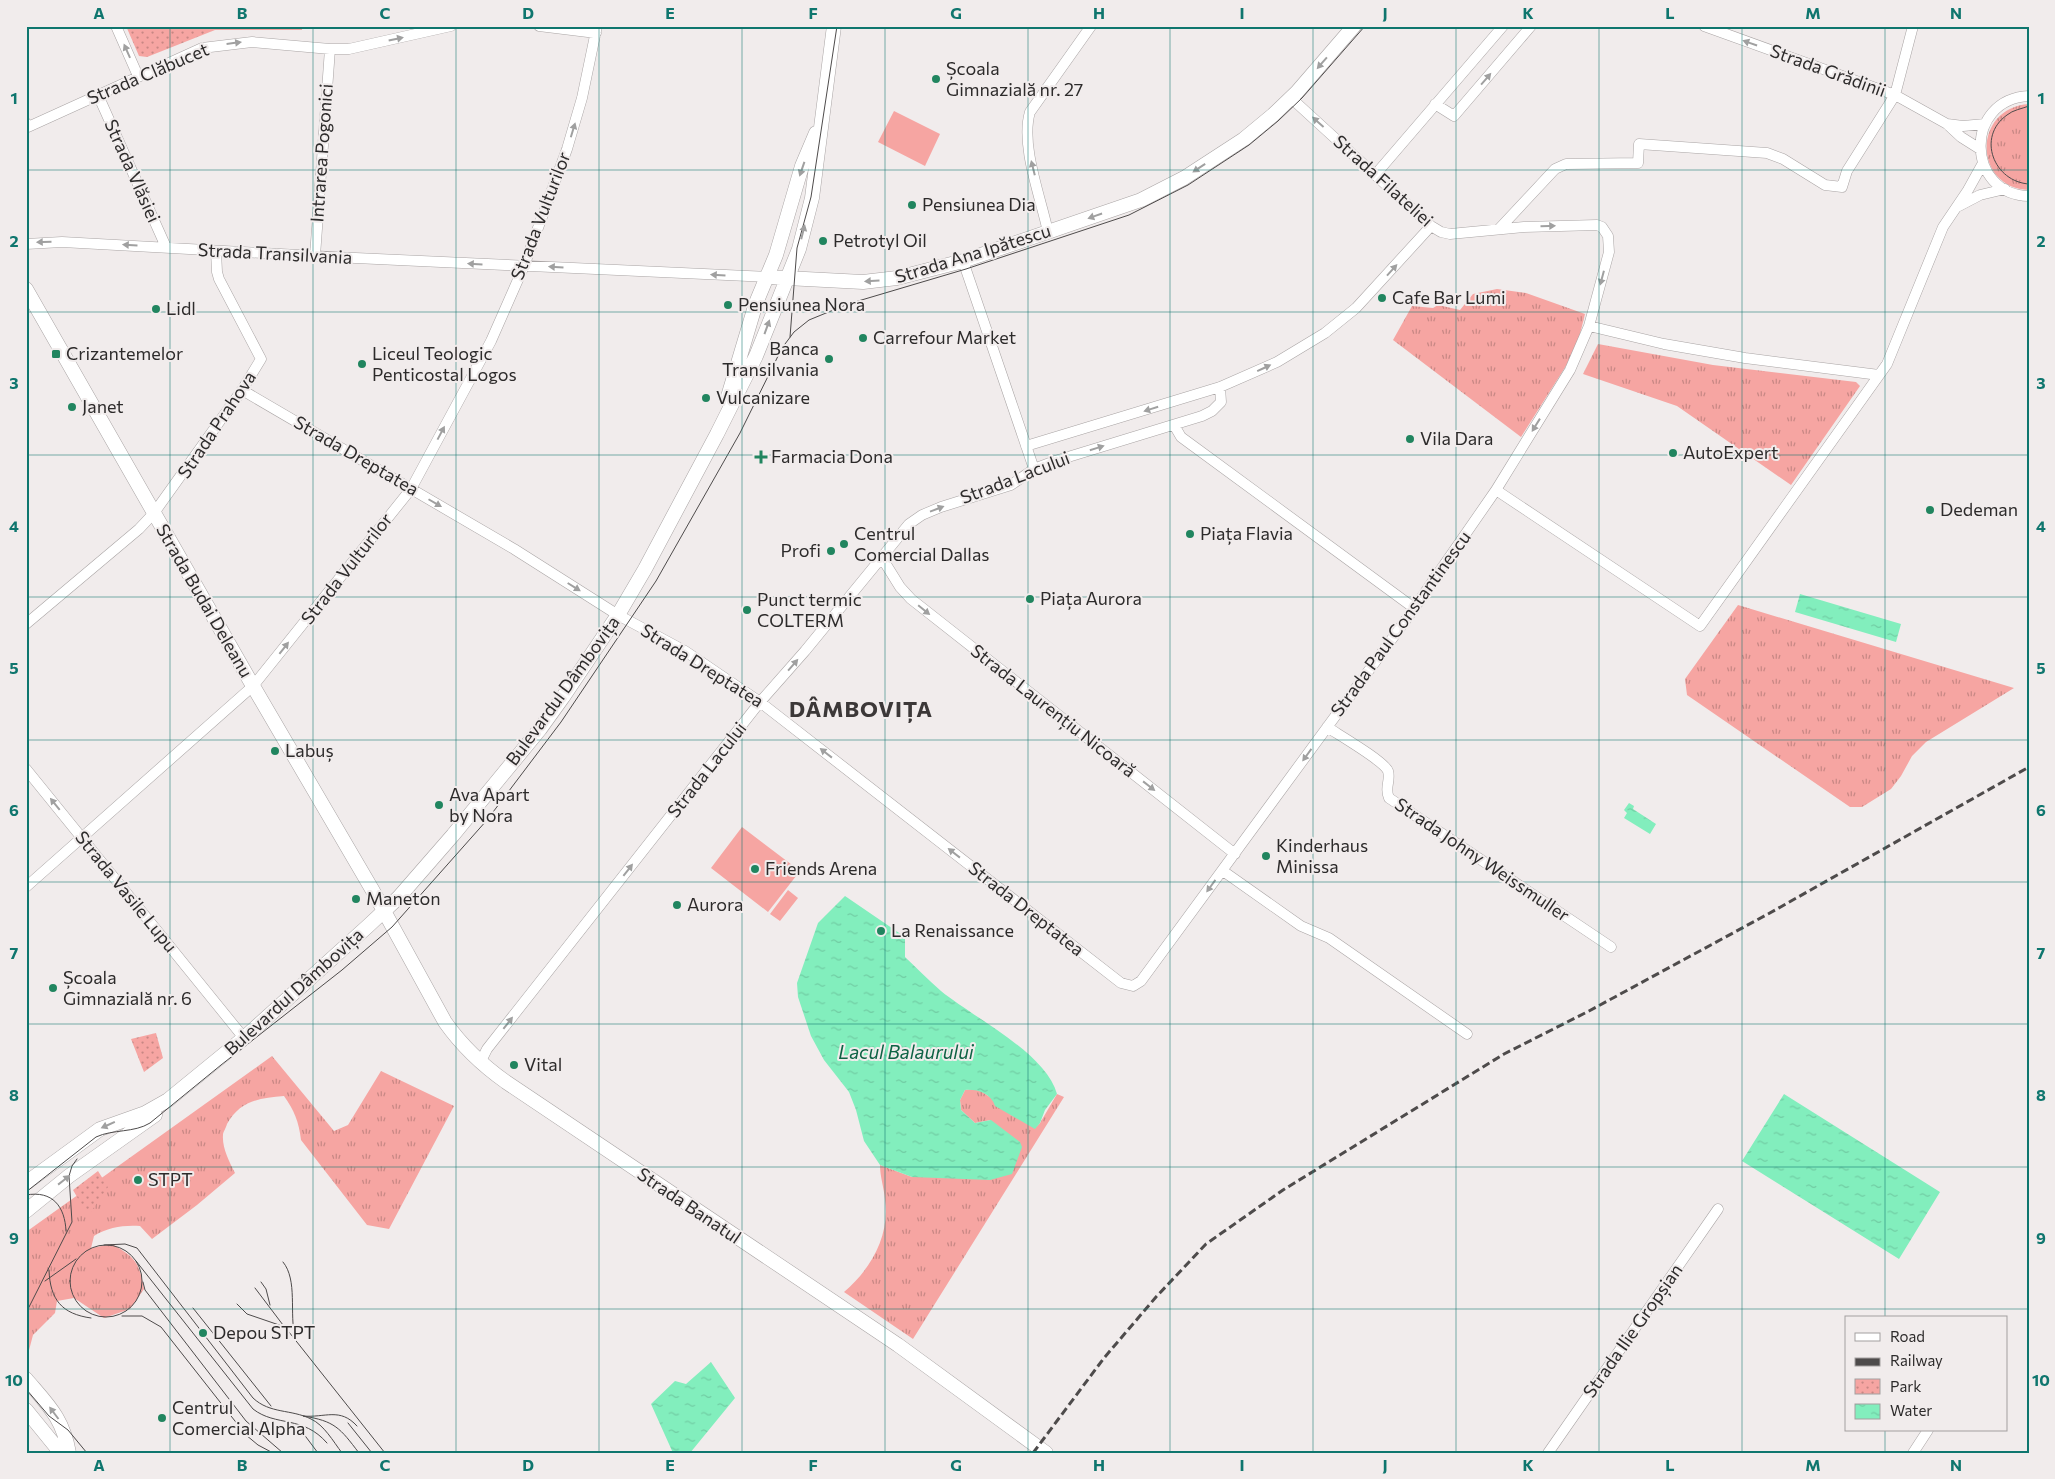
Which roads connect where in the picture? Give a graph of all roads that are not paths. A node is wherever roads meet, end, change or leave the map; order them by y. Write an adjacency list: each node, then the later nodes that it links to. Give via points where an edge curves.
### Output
1 (116, 26): 13 (street, one-way to 1)
2 (451, 26): 12 (street, Strada Clăbucet, one-way to 2, via 349,48)
3 (539, 26): 11 (street)
4 (834, 26): 20 (main road, Bulevardul Dâmbovița)
5 (1091, 26): 33 (street, one-way to 5, via 1028,149 1026,125 1030,112)
6 (1354, 26): 18 (main road, Strada Ana Ipătescu, one-way to 18)
7 (1502, 26): 19 (street)
8 (1531, 26): 19 (street, one-way to 8, via 1454,116)
9 (1704, 26): 16 (street, Strada Grădinii, one-way to 9)
10 (1913, 26): 16 (street)
11 (597, 30): 39 (street, Strada Vulturilor, one-way to 11, via 567,149)
12 (330, 49): 13 (street, Strada Clăbucet, one-way to 12, via 202,48 236,43 267,42); 37 (street, Intrarea Pogonici)
13 (138, 76): 15 (street, Strada Clăbucet)
14 (2029, 88): 17 (street)
15 (98, 95): 23 (street, Strada Clăbucet); 35 (street, Strada Vlăsiei)
16 (1895, 95): 21 (street, Strada Grădinii); 31 (street, via 1847,171 1842,187 1825,185 1767,153 1639,144 1638,163 1566,164 1555,169)
17 (2025, 96): 22 (street, via 2000,106)
18 (1291, 98): 26 (street, Strada Filateliei, one-way to 18); 33 (main road, Strada Ana Ipătescu, one-way to 33, via 1244,139 1184,178 1141,200)
19 (1436, 104): 26 (street)
20 (820, 124): 40 (main road, Bulevardul Dâmbovița, one-way to 40, via 802,166); 41 (main road, Bulevardul Dâmbovița, one-way to 20, via 799,248 812,198)
21 (1947, 124): 22 (street, Strada Grădinii); 24 (street, Strada Grădinii)
22 (1985, 124): 24 (street)
23 (27, 125)
24 (1980, 149): 25 (street)
25 (1983, 163): 27 (street, via 1991,178); 29 (street)
26 (1375, 175): 30 (street, Strada Filateliei)
27 (2005, 189): 28 (street); 29 (street, via 1980,195)
28 (2029, 196)
29 (1956, 208): 44 (street, via 1943,227 1891,355)
30 (1431, 226): 31 (street, Strada Filateliei, via 1450,234); 45 (street, Strada Lacului, one-way to 30, via 1277,362 1325,333 1356,308)
31 (1499, 230): 32 (street, Strada Filateliei, one-way to 32, via 1590,225)
32 (1605, 231): 43 (street, Strada Paul Constantinescu, one-way to 43, via 1608,252)
33 (1048, 232): 38 (main road, Strada Ana Ipătescu)
34 (26, 244): 35 (street, Strada Transilvania, one-way to 34, via 62,242)
35 (166, 247): 36 (street, Strada Transilvania)
36 (216, 251): 37 (street, Strada Transilvania); 46 (street, Strada Prahova, via 219,279 261,359)
37 (315, 256): 39 (street, Strada Transilvania, one-way to 37)
38 (964, 261): 41 (main road, Strada Ana Ipătescu, one-way to 41, via 880,281); 49 (street)
39 (524, 266): 40 (street, Strada Ana Ipătescu, one-way to 39); 51 (street, Strada Vulturilor, one-way to 39, via 491,340)
40 (767, 277): 41 (main road, Strada Ana Ipătescu); 48 (main road, Bulevardul Dâmbovița, via 756,303)
41 (786, 278): 48 (main road, Bulevardul Dâmbovița, one-way to 41, via 756,356)
42 (26, 289): 53 (main road, Strada Budai Deleanu)
43 (1589, 326): 44 (street, via 1664,344 1745,358); 52 (street, Strada Paul Constantinescu, one-way to 52, via 1570,370)
44 (1879, 375): 52 (street, via 1700,626)
45 (1220, 388): 47 (street, Strada Lacului, via 1218,407); 49 (street, Strada Lacului, one-way to 49)
46 (242, 390): 51 (street, Strada Dreptatea); 53 (street, Strada Prahova)
47 (1174, 425): 50 (street, Strada Lacului, one-way to 47); 55 (street, via 1181,437)
48 (717, 434): 56 (main road, Bulevardul Dâmbovița)
49 (1026, 446): 50 (street)
50 (1034, 469): 54 (street, Strada Lacului, one-way to 50, via 904,530 922,514 1010,484)
51 (411, 489): 56 (street, Strada Dreptatea, one-way to 56); 58 (street, Strada Vulturilor, one-way to 51)
52 (1496, 490): 55 (street, Strada Paul Constantinescu)
53 (154, 513): 57 (street, Strada Prahova); 58 (main road, Strada Budai Deleanu)
54 (882, 558): 59 (street, Strada Lacului, one-way to 54); 63 (street, Strada Laurențiu Nicoară, one-way to 63, via 900,587 918,604)
55 (1411, 613): 60 (street, Strada Paul Constantinescu)
56 (618, 615): 59 (street, Strada Dreptatea, via 685,651); 66 (main road, Bulevardul Dâmbovița, via 540,729 453,835)
57 (26, 624)
58 (253, 686): 62 (street, Strada Vulturilor); 66 (main road, Strada Budai Deleanu)
59 (760, 702): 68 (street, Strada Dreptatea, one-way to 59, via 1121,983); 71 (street, Strada Lacului, one-way to 59, via 487,1049 554,962)
60 (1327, 727): 63 (street, Strada Paul Constantinescu, one-way to 63); 67 (street, Strada Johny Weissmuller, via 1384,765 1390,798)
61 (26, 769): 62 (street, Strada Vasile Lupu, one-way to 61)
62 (83, 838): 65 (street, Strada Vulturilor); 70 (street, Strada Vasile Lupu)
63 (1235, 854): 64 (street, Strada Paul Constantinescu)
64 (1222, 871): 68 (street, Strada Paul Constantinescu, one-way to 68, via 1141,981); 69 (street, via 1301,926 1330,938)
65 (26, 887)
66 (384, 911): 70 (main road, Bulevardul Dâmbovița); 71 (main road, Strada Banatul, via 444,1022)
67 (1611, 947)
68 (1133, 986)
69 (1467, 1034)
70 (244, 1038): 72 (main road, Bulevardul Dâmbovița)
71 (480, 1063): 81 (main road, Strada Banatul, via 898,1345)
72 (168, 1100): 73 (main road, Bulevardul Dâmbovița, one-way to 73, via 145,1113 100,1128); 75 (main road, Bulevardul Dâmbovița, one-way to 72, via 156,1115)
73 (26, 1183)
74 (1718, 1209): 82 (street, Strada Ilie Gropșian)
75 (26, 1210)
76 (26, 1379): 80 (main road, one-way to 76, via 60,1421)
77 (26, 1410): 79 (main road)
78 (1927, 1432): 83 (street)
79 (61, 1453)
80 (69, 1453)
81 (1046, 1453)
82 (1548, 1453)
83 (1913, 1453)

